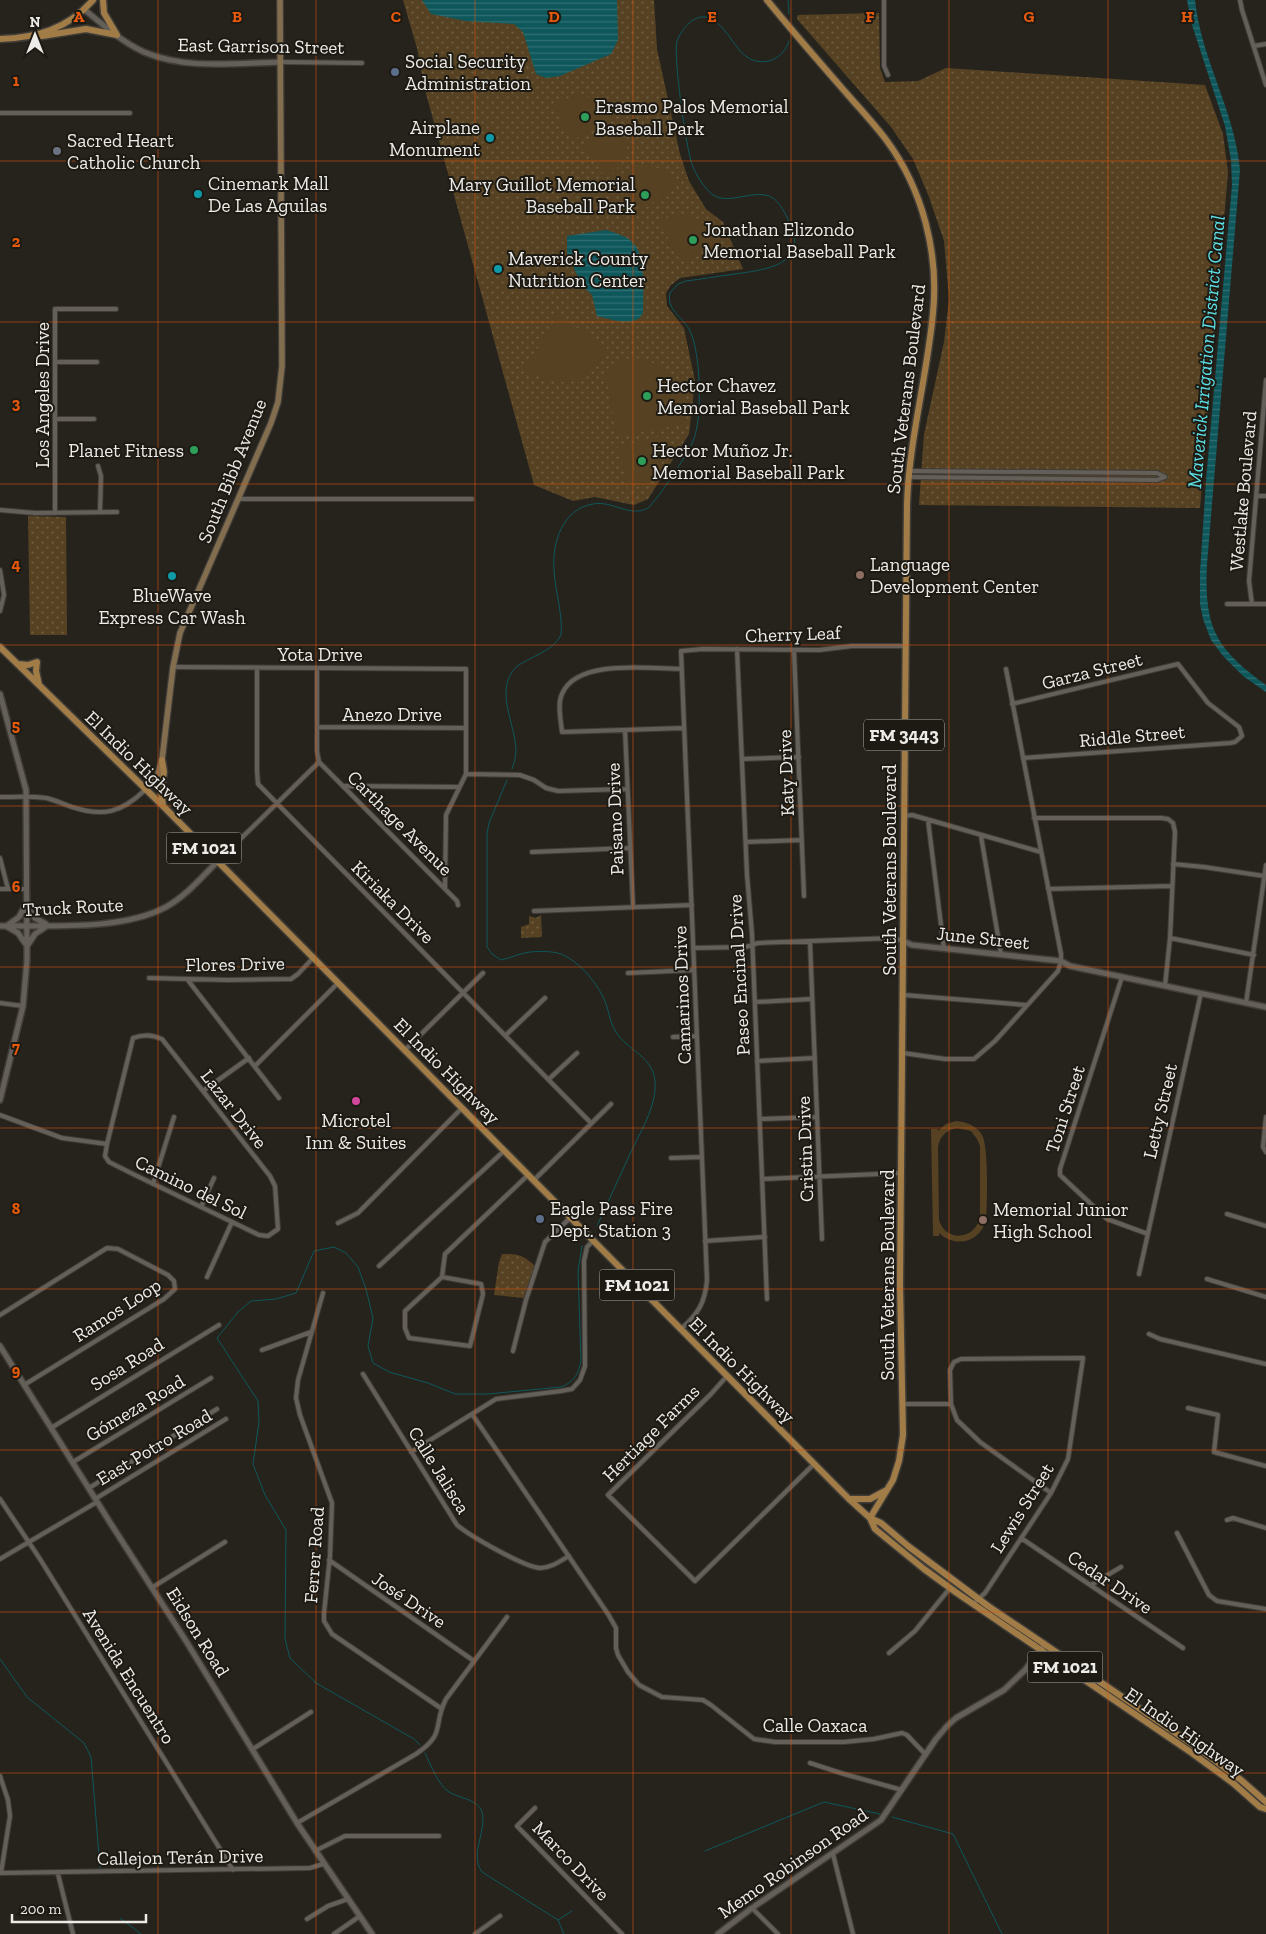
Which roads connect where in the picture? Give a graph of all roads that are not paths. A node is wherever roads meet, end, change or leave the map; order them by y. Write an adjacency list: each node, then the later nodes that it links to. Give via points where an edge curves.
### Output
1 (93, 0): 7 (main road)
2 (103, 0): 8 (main road, via 104,13)
3 (280, 0): 13 (main road, South Bibb Avenue)
4 (767, 0): 31 (main road, South Veterans Boulevard / FM 3443, via 888,142 906,171 923,214 935,293)
5 (884, 0): 15 (street, via 884,66)
6 (1240, 0): 12 (street)
7 (85, 10): 8 (street, East Garrison Street); 9 (main road, via 59,27)
8 (117, 35): 9 (main road, via 86,29); 13 (street, East Garrison Street, via 142,51 166,60)
9 (27, 38): 10 (main road)
10 (0, 39)
11 (1266, 44): 12 (street)
12 (1254, 46): 16 (street)
13 (281, 62): 14 (street, East Garrison Street); 38 (main road, South Bibb Avenue, via 281,386 271,423)
14 (362, 63)
15 (888, 75)
16 (1266, 85)
17 (0, 113): 18 (street)
18 (130, 114)
19 (116, 309): 20 (street, Los Angeles Drive, via 55,309)
20 (55, 362): 21 (street); 23 (street, Los Angeles Drive)
21 (97, 362)
22 (1266, 380): 25 (street, Westlake Boulevard)
23 (55, 419): 24 (street); 41 (street, Los Angeles Drive)
24 (94, 419)
25 (1264, 431): 36 (street, Westlake Boulevard)
26 (98, 466): 42 (street, via 101,476)
27 (968, 471): 28 (street); 31 (street); 32 (street)
28 (1022, 471): 29 (street); 33 (street)
29 (1071, 472): 30 (street); 34 (street)
30 (1119, 473): 35 (street); 35 (street, via 1157,473 1165,477)
31 (909, 474): 32 (street); 49 (main road, South Veterans Boulevard / FM 3443)
32 (968, 478): 33 (street)
33 (1022, 479): 34 (street)
34 (1071, 479): 35 (street)
35 (1119, 480)
36 (1256, 496): 37 (street); 46 (street, Westlake Boulevard, via 1249,580)
37 (1266, 496)
38 (238, 498): 39 (street); 55 (main road, South Bibb Avenue, via 184,621)
39 (472, 499)
40 (0, 510): 41 (street)
41 (55, 512): 42 (street)
42 (100, 512): 43 (street)
43 (117, 512)
44 (0, 570): 48 (street, via 4,595)
45 (1227, 604): 46 (street)
46 (1252, 604): 47 (street)
47 (1266, 604)
48 (0, 611)
49 (905, 646): 52 (street, Cherry Leaf); 82 (main road, South Veterans Boulevard / FM 3443)
50 (0, 647): 54 (main road, El Indio Highway / FM 1021)
51 (737, 649): 52 (street, Cherry Leaf); 53 (street, Cherry Leaf); 70 (street, Paseo Encinal Drive)
52 (794, 650): 68 (street, Katy Drive)
53 (682, 651): 58 (street, Camarinos Drive)
54 (16, 664): 60 (main road, El Indio Highway / FM 1021); 60 (main road, via 37,662)
55 (174, 667): 56 (street, Yota Drive); 71 (main road, South Bibb Avenue)
56 (257, 668): 57 (street, Yota Drive); 80 (street, Kiriaka Drive, via 257,780)
57 (318, 668): 63 (street); 64 (street, Yota Drive, via 466,669)
58 (682, 669): 65 (street, Camarinos Drive); 66 (street, via 611,668 584,674 562,692 562,732)
59 (1006, 669): 62 (street)
60 (39, 686): 77 (main road, El Indio Highway / FM 1021)
61 (0, 694): 79 (street)
62 (1012, 704): 67 (street, Garza Street, via 1178,664 1208,703 1239,727); 69 (street)
63 (317, 727): 64 (street, Anezo Drive); 72 (street)
64 (466, 728): 73 (street)
65 (684, 728): 66 (street); 105 (street, Camarinos Drive)
66 (626, 730): 76 (street, Paisano Drive)
67 (1242, 736): 69 (street, Riddle Street, via 1230,743)
68 (799, 757): 70 (street); 86 (street, Katy Drive)
69 (1023, 758): 83 (street)
70 (742, 759): 87 (street, Paseo Encinal Drive)
71 (162, 760): 77 (main road, South Bibb Avenue, via 158,774); 81 (main road)
72 (320, 762): 74 (street, Carthage Avenue); 80 (street)
73 (466, 774): 75 (street); 76 (street, via 520,775 558,791)
74 (344, 786): 75 (street); 100 (street, Carthage Avenue)
75 (459, 787): 100 (street, via 446,816)
76 (627, 789): 88 (street, Paisano Drive)
77 (145, 790): 79 (street, via 125,807 97,813 48,799); 81 (main road, El Indio Highway / FM 1021)
78 (0, 797): 79 (street)
79 (26, 797): 99 (street)
80 (277, 804): 92 (street); 130 (street, Kiriaka Drive)
81 (163, 806): 92 (main road, El Indio Highway / FM 1021)
82 (904, 816): 84 (street); 112 (main road, South Veterans Boulevard / FM 3443)
83 (1034, 818): 90 (street); 93 (street, via 1168,819 1173,823 1175,832)
84 (928, 820): 85 (street); 117 (street)
85 (981, 836): 90 (street); 118 (street)
86 (802, 840): 87 (street); 102 (street, Katy Drive)
87 (746, 842): 114 (street, Paseo Encinal Drive)
88 (630, 848): 89 (street); 106 (street, Paisano Drive)
89 (532, 852)
90 (1041, 852): 101 (street)
91 (0, 858): 98 (street)
92 (218, 862): 108 (street, Truck Route, via 187,892 148,914 108,923); 120 (main road, El Indio Highway / FM 1021)
93 (1173, 864): 95 (street); 96 (street)
94 (1266, 865): 95 (street)
95 (1264, 876): 119 (street)
96 (1172, 886): 101 (street); 111 (street)
97 (0, 889): 98 (street)
98 (8, 889): 99 (street)
99 (26, 889): 103 (street)
100 (445, 889): 104 (street, Carthage Avenue)
101 (1048, 889): 121 (street)
102 (804, 896)
103 (26, 904): 108 (street, via 35,918); 109 (street, via 20,917); 110 (street)
104 (458, 905)
105 (692, 905): 106 (street); 116 (street, Camarinos Drive)
106 (633, 906): 107 (street)
107 (534, 911)
108 (48, 925): 110 (street, Truck Route); 115 (street)
109 (3, 926): 110 (street, Truck Route); 115 (street, via 18,933)
110 (26, 926): 115 (street)
111 (1170, 938): 119 (street); 129 (street)
112 (903, 941): 113 (street, via 894,938); 117 (street, June Street, via 912,946); 132 (main road, South Veterans Boulevard / FM 3443)
113 (810, 942): 114 (street); 134 (street, Cristin Drive)
114 (752, 945): 116 (street); 135 (street, Paseo Encinal Drive)
115 (26, 946): 139 (street)
116 (694, 948): 122 (street, Camarinos Drive)
117 (944, 949): 118 (street, June Street)
118 (1001, 954): 121 (street, June Street)
119 (1254, 955): 137 (street)
120 (313, 958): 127 (street, Flores Drive, via 291,979); 128 (main road, El Indio Highway / FM 1021)
121 (1061, 961): 125 (street, June Street, via 1070,966); 138 (street, via 1058,971)
122 (694, 970): 124 (street); 142 (street, Camarinos Drive)
123 (483, 973): 130 (street)
124 (628, 973)
125 (1122, 977): 129 (street, June Street); 181 (street, Toni Street, via 1060,1176 1107,1219)
126 (149, 978): 127 (street, Flores Drive)
127 (187, 980): 147 (street)
128 (338, 983): 144 (main road, El Indio Highway / FM 1021); 150 (street)
129 (1165, 986): 131 (street, June Street)
130 (463, 992): 141 (street, Kiriaka Drive); 144 (street)
131 (1201, 993): 137 (street, June Street); 181 (street, Letty Street)
132 (904, 994): 138 (street); 146 (main road, South Veterans Boulevard / FM 3443)
133 (545, 998): 141 (street)
134 (812, 999): 135 (street); 148 (street, Cristin Drive)
135 (755, 1002): 149 (street, Paseo Encinal Drive)
136 (0, 1003): 139 (street)
137 (1246, 1003): 140 (street, June Street)
138 (1026, 1005): 146 (street, via 995,1041 974,1059)
139 (23, 1006): 154 (street)
140 (1266, 1007)
141 (506, 1035): 151 (street, Kiriaka Drive)
142 (696, 1036): 143 (street); 166 (street, Camarinos Drive)
143 (673, 1037)
144 (405, 1050): 156 (main road, El Indio Highway / FM 1021)
145 (577, 1052): 151 (street)
146 (903, 1053): 168 (main road, South Veterans Boulevard / FM 3443)
147 (249, 1058): 150 (street); 152 (street)
148 (815, 1058): 149 (street); 159 (street, Cristin Drive)
149 (757, 1061): 161 (street, Paseo Encinal Drive)
150 (255, 1066): 153 (street)
151 (549, 1079): 162 (street, Kiriaka Drive)
152 (204, 1091): 163 (street, Lazar Drive, via 162,1040 147,1035 133,1038); 180 (street, Lazar Drive, via 270,1176)
153 (279, 1098)
154 (0, 1100)
155 (611, 1104): 162 (street)
156 (462, 1108): 164 (main road, El Indio Highway / FM 1021); 178 (street, via 358,1212)
157 (0, 1115): 163 (street, via 62,1138)
158 (174, 1117): 173 (street)
159 (817, 1117): 161 (street); 170 (street, Cristin Drive)
160 (1266, 1117): 165 (street, via 1263,1147)
161 (760, 1120): 172 (street, Paseo Encinal Drive)
162 (591, 1123): 169 (street)
163 (107, 1144): 173 (street, Camino del Sol, via 105,1156 109,1162)
164 (504, 1151): 169 (main road, El Indio Highway / FM 1021); 186 (street)
165 (1266, 1152)
166 (701, 1157): 167 (street); 185 (street, Camarinos Drive)
167 (671, 1158)
168 (902, 1173): 170 (street); 207 (main road, South Veterans Boulevard / FM 3443)
169 (531, 1177): 176 (main road, El Indio Highway / FM 1021); 189 (street, via 445,1254)
170 (819, 1177): 172 (street); 183 (street, Cristin Drive)
171 (214, 1178): 174 (street)
172 (762, 1179): 182 (street, Paseo Encinal Drive)
173 (153, 1184): 174 (street, Camino del Sol)
174 (201, 1207): 177 (street, Camino del Sol)
175 (1227, 1214): 179 (street)
176 (570, 1218): 184 (main road, El Indio Highway / FM 1021); 201 (street, via 545,1242)
177 (232, 1222): 180 (street, Camino del Sol, via 259,1235 268,1236); 188 (street)
178 (338, 1223)
179 (1266, 1226)
180 (278, 1229)
181 (1148, 1234): 187 (street, Letty Street)
182 (765, 1237): 185 (street); 193 (street, Paseo Encinal Drive)
183 (822, 1239)
184 (593, 1241): 196 (main road, El Indio Highway / FM 1021); 211 (street, via 587,1247 584,1261 585,1366 580,1380 561,1392 496,1399)
185 (705, 1241): 196 (street, Camarinos Drive, via 706,1296)
186 (379, 1266)
187 (1139, 1274)
188 (206, 1276)
189 (442, 1277): 189 (street, via 405,1311 409,1338 470,1346 483,1294 481,1284)
190 (1207, 1279): 192 (street)
191 (323, 1293): 197 (street, Ferrer Road)
192 (1266, 1297)
193 (767, 1299)
194 (0, 1315): 206 (street, Ramos Loop, via 107,1248 118,1249 168,1274 174,1281 175,1289 164,1299)
195 (219, 1325): 213 (street, Sosa Road)
196 (681, 1329): 204 (main road, El Indio Highway / FM 1021)
197 (311, 1332): 200 (street); 233 (street, Ferrer Road, via 296,1398 332,1503)
198 (1149, 1334): 202 (street)
199 (0, 1346): 206 (street, Eidson Road)
200 (262, 1350)
201 (513, 1351)
202 (1266, 1364)
203 (363, 1374): 214 (street, Calle Jalisca)
204 (726, 1376): 216 (main road, El Indio Highway / FM 1021); 216 (street, Hertiage Farms, via 608,1495 695,1581)
205 (211, 1378): 215 (street, Gómeza Road)
206 (24, 1384): 213 (street, Eidson Road)
207 (903, 1404): 208 (street); 219 (main road, South Veterans Boulevard / FM 3443, via 902,1449)
208 (951, 1404): 220 (street, via 957,1420 966,1431); 220 (street, Lewis Street, via 950,1373 954,1362 961,1359 1083,1358 1068,1459)
209 (1188, 1408): 217 (street, via 1218,1415 1214,1452)
210 (217, 1409): 218 (street)
211 (472, 1414): 214 (street); 231 (street, Calle Oaxaca)
212 (226, 1419): 223 (street, East Potro Road)
213 (51, 1428): 215 (street, Eidson Road)
214 (411, 1452): 231 (street, Calle Jalisca, via 452,1519 463,1530 534,1567 549,1567)
215 (73, 1462): 218 (street, Eidson Road)
216 (814, 1464): 222 (main road, El Indio Highway / FM 1021)
217 (1266, 1466)
218 (89, 1488): 223 (street, Eidson Road)
219 (888, 1489): 222 (main road, via 870,1499); 224 (main road, South Veterans Boulevard / FM 3443)
220 (1051, 1493): 228 (street, Lewis Street)
221 (0, 1499): 230 (street, Avenida Encuentro)
222 (849, 1499): 224 (main road, El Indio Highway / FM 1021)
223 (96, 1500): 230 (street, East Potro Road); 236 (street, Eidson Road)
224 (870, 1518): 237 (main road, El Indio Highway / FM 1021, via 876,1529); 238 (main road, El Indio Highway / FM 1021, via 881,1523)
225 (1227, 1520): 226 (street, via 1233,1518)
226 (1266, 1528)
227 (1177, 1533): 240 (street, via 1209,1596 1217,1601)
228 (1021, 1538): 235 (street, Cedar Drive); 238 (street, Lewis Street, via 985,1593)
229 (225, 1542): 236 (street)
230 (30, 1543): 232 (street, East Potro Road); 261 (street, Avenida Encuentro)
231 (569, 1556): 249 (street, Calle Oaxaca, via 614,1623 616,1648 624,1666 640,1685 653,1694 672,1699 703,1700 759,1741 844,1742 902,1733)
232 (0, 1559)
233 (330, 1560): 245 (street, José Drive); 246 (street, Ferrer Road, via 324,1613 327,1628 376,1666)
234 (1121, 1567): 235 (street)
235 (1091, 1585): 243 (street, Cedar Drive)
236 (152, 1587): 248 (street, Eidson Road)
237 (950, 1588): 239 (main road, El Indio Highway / FM 1021); 244 (street, via 915,1631)
238 (978, 1598): 239 (street, Lewis Street); 242 (main road, El Indio Highway / FM 1021)
239 (973, 1604): 242 (main road, El Indio Highway / FM 1021)
240 (1266, 1609)
241 (507, 1617): 245 (street)
242 (1043, 1647): 249 (street, Memo Robinson Road, via 1004,1690 951,1722); 253 (main road, El Indio Highway / FM 1021, via 1202,1751); 255 (main road, El Indio Highway / FM 1021)
243 (1183, 1648)
244 (889, 1653)
245 (474, 1661): 246 (street)
246 (442, 1709): 256 (street, via 435,1738 427,1747)
247 (312, 1712): 248 (street)
248 (253, 1749): 256 (street, Eidson Road)
249 (926, 1755): 252 (street, Memo Robinson Road)
250 (810, 1763): 252 (street)
251 (0, 1776): 262 (street, via 10,1816)
252 (902, 1790): 259 (street, Memo Robinson Road, via 881,1820)
253 (1266, 1802)
254 (535, 1808): 273 (street, Marco Drive, via 517,1826)
255 (1266, 1809)
256 (297, 1823): 258 (street, Eidson Road)
257 (439, 1836): 258 (street, via 345,1836)
258 (315, 1851): 260 (street, Eidson Road)
259 (832, 1854): 265 (street, Memo Robinson Road); 276 (street)
260 (323, 1864): 261 (street, Callejon Terán Drive, via 310,1868); 264 (street, Eidson Road)
261 (233, 1870): 263 (street, Callejon Terán Drive)
262 (0, 1873): 263 (street, Callejon Terán Drive)
263 (58, 1874): 269 (street)
264 (348, 1900): 266 (street, Eidson Road); 268 (street, via 328,1906)
265 (752, 1908): 274 (street, Memo Robinson Road); 275 (street)
266 (360, 1916): 270 (street); 271 (street, Eidson Road)
267 (500, 1916): 272 (street)
268 (307, 1919)
269 (73, 1934)
270 (334, 1934)
271 (372, 1934)
272 (475, 1934)
273 (622, 1934)
274 (718, 1934)
275 (778, 1934)
276 (853, 1934)

